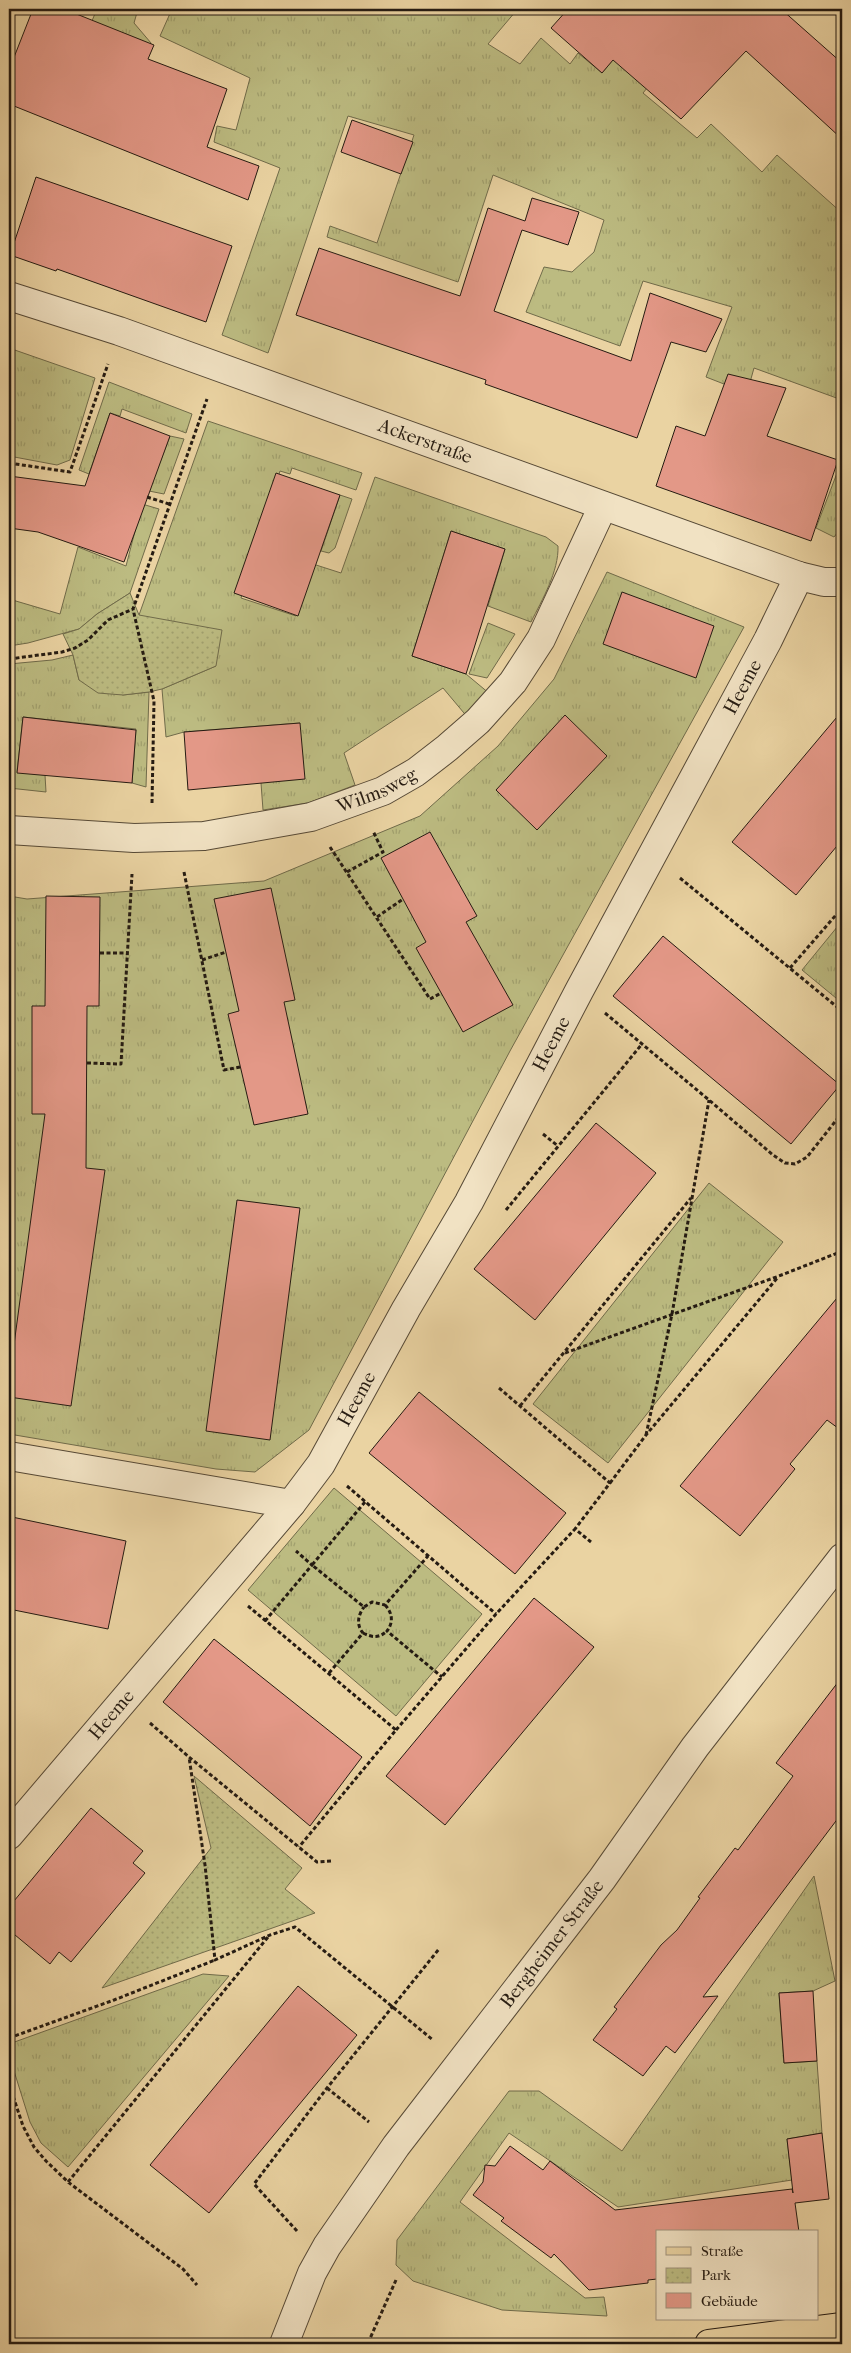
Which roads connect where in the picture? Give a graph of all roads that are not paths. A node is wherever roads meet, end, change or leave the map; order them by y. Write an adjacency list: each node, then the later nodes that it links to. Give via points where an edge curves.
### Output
1 (9, 296): 2 (street, Ackerstraße, via 119,331)
2 (603, 506): 3 (street, Ackerstraße); 5 (street, Wilmsweg, via 541,638 513,682 478,721 416,772 383,790 311,817 204,836 154,838)
3 (799, 576): 4 (street, Ackerstraße); 7 (street, Heeme, via 469,1202 321,1464)
4 (842, 582)
5 (9, 830)
6 (9, 1456): 7 (street)
7 (291, 1504): 9 (street, Heeme)
8 (842, 1558): 11 (street, Bergheimer Straße, via 695,1748 602,1879 396,2146 327,2246 312,2273)
9 (9, 1835)
10 (842, 2327): 12 (main road)
11 (284, 2344)
12 (709, 2344)

